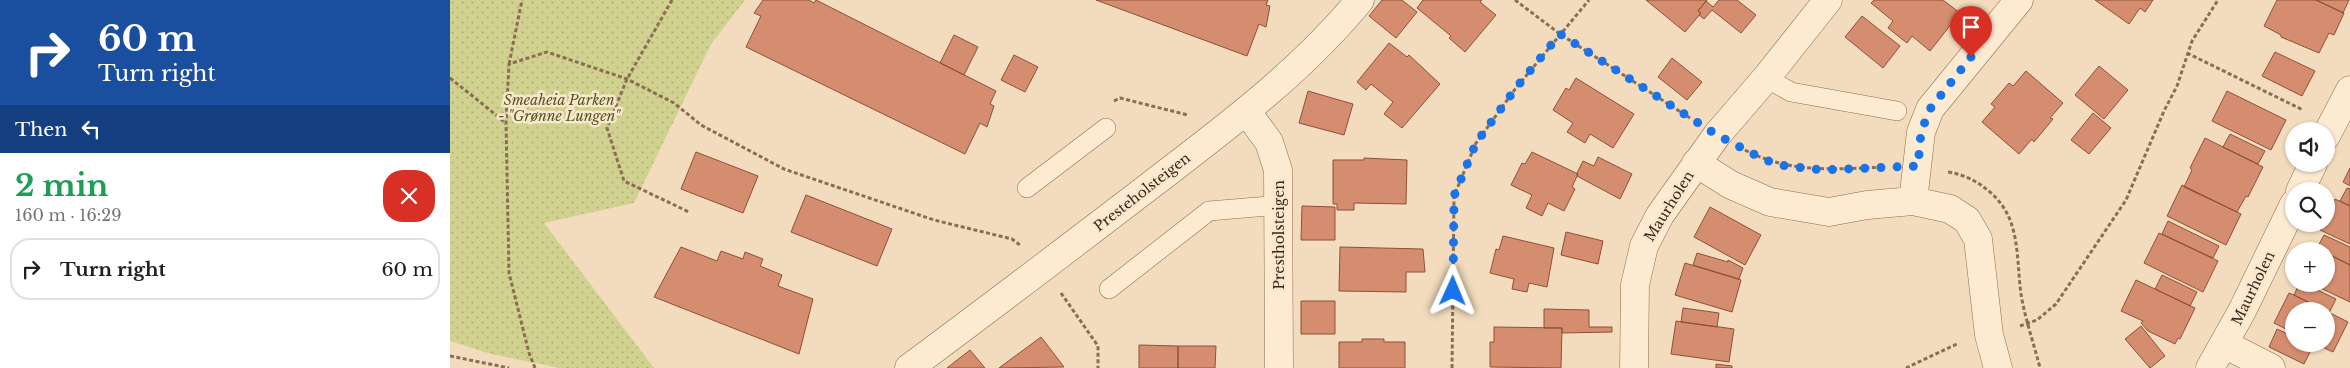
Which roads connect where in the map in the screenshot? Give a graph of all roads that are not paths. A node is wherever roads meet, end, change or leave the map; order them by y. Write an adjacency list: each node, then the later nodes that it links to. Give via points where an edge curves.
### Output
1 (1360, 0): 7 (street, Presteholsteigen, via 1302,63)
2 (1828, 0): 4 (street, Maurholen)
3 (2019, 0): 12 (street, via 1930,109 1921,132)
4 (1766, 78): 6 (lane, via 1791,92); 10 (street, Maurholen)
5 (2350, 90): 8 (street)
6 (1898, 112)
7 (1238, 118): 13 (street, Prestholsteigen, via 1269,142 1278,170); 17 (street, Presteholsteigen)
8 (2333, 122)
9 (1106, 128): 11 (lane)
10 (1696, 163): 12 (street, Maurholen, via 1731,185 1770,202 1829,212); 19 (street, Maurholen, via 1660,215 1644,246 1635,285)
11 (1027, 188)
12 (1914, 201): 20 (street, Maurholen, via 1950,209 1967,220 1978,239 1989,335)
13 (1280, 206): 15 (lane, via 1209,211); 18 (street, Prestholsteigen)
14 (2285, 222): 16 (street, Maurholen)
15 (1109, 289)
16 (2224, 344): 21 (street, Maurholen); 22 (street)
17 (909, 368)
18 (1279, 368)
19 (1634, 368)
20 (1998, 368)
21 (2210, 368)
22 (2271, 368)

